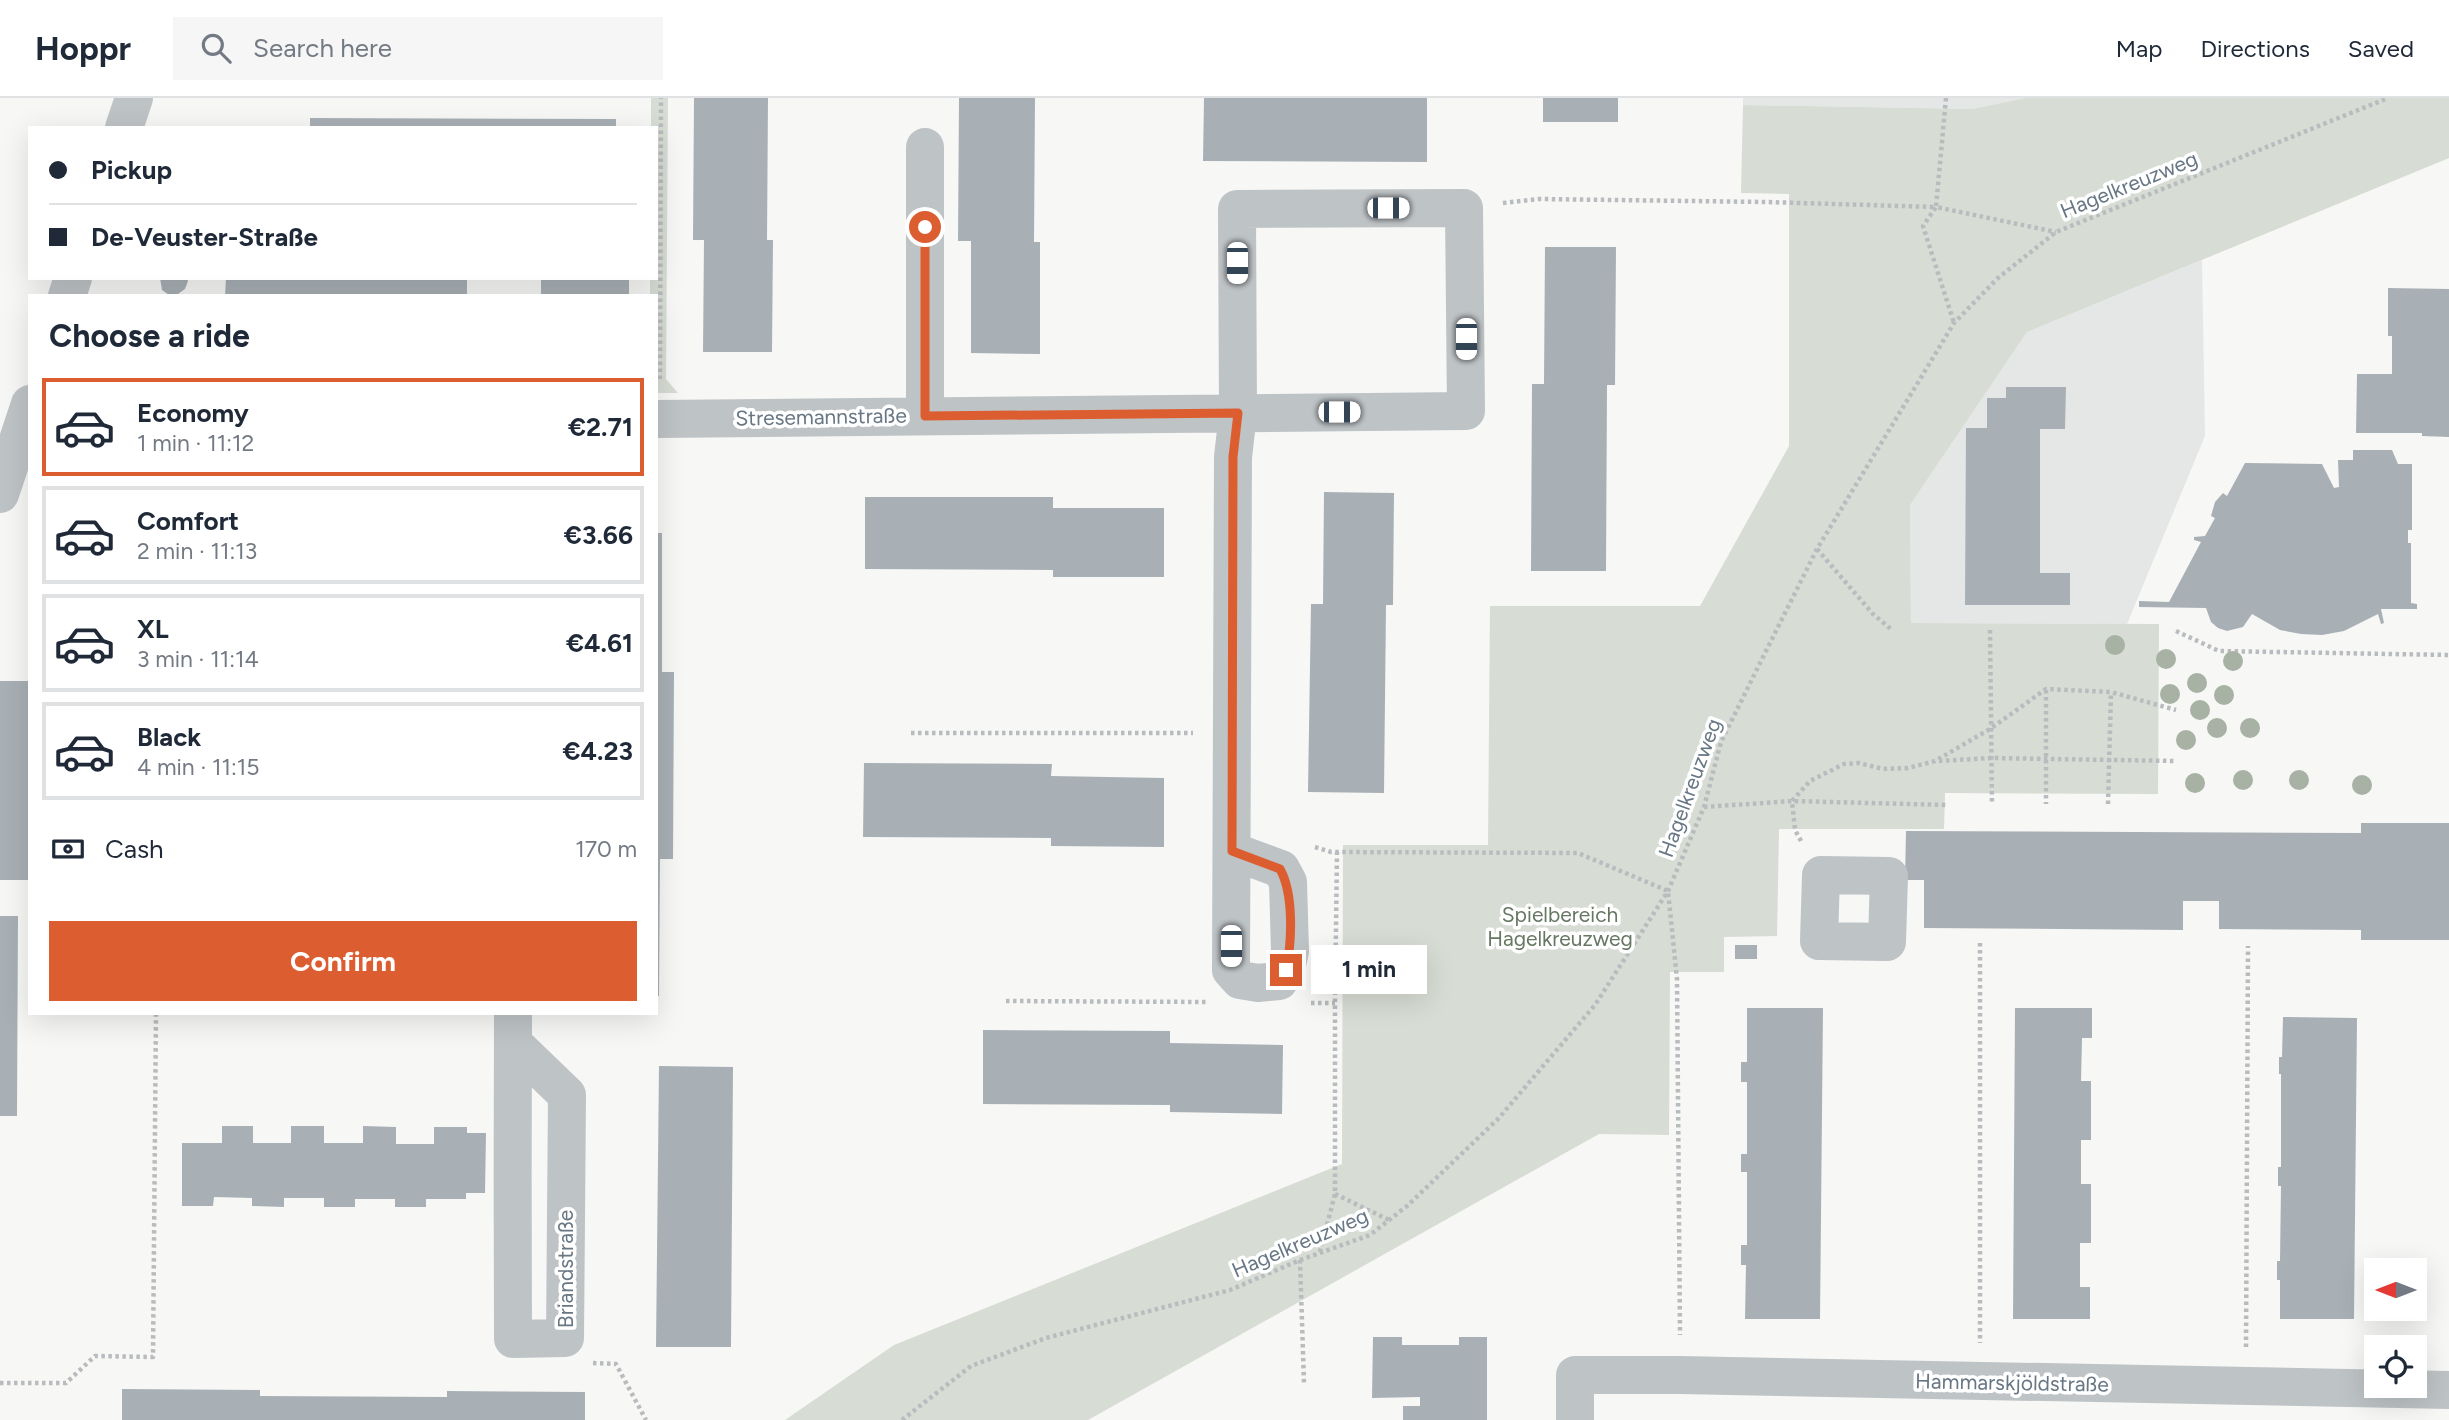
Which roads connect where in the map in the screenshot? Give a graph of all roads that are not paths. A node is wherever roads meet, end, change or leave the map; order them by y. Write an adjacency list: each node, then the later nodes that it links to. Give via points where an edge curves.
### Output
1 (134, 98): 2 (street)
2 (125, 126)
3 (925, 146): 6 (street)
4 (28, 410): 8 (street)
5 (1238, 413): 5 (street, Stresemannstraße, via 1237,209 1464,208 1466,411); 6 (street, Stresemannstraße); 9 (street, via 1233,457)
6 (925, 416): 7 (street, Stresemannstraße)
7 (658, 418)
8 (0, 494)
9 (1232, 851)
10 (513, 1028): 10 (street, Briandstraße, via 513,1339 565,1338 567,1095)
11 (2449, 1390): 12 (street, Hammarskjöldstraße, via 1575,1375)
12 (1574, 1420)

